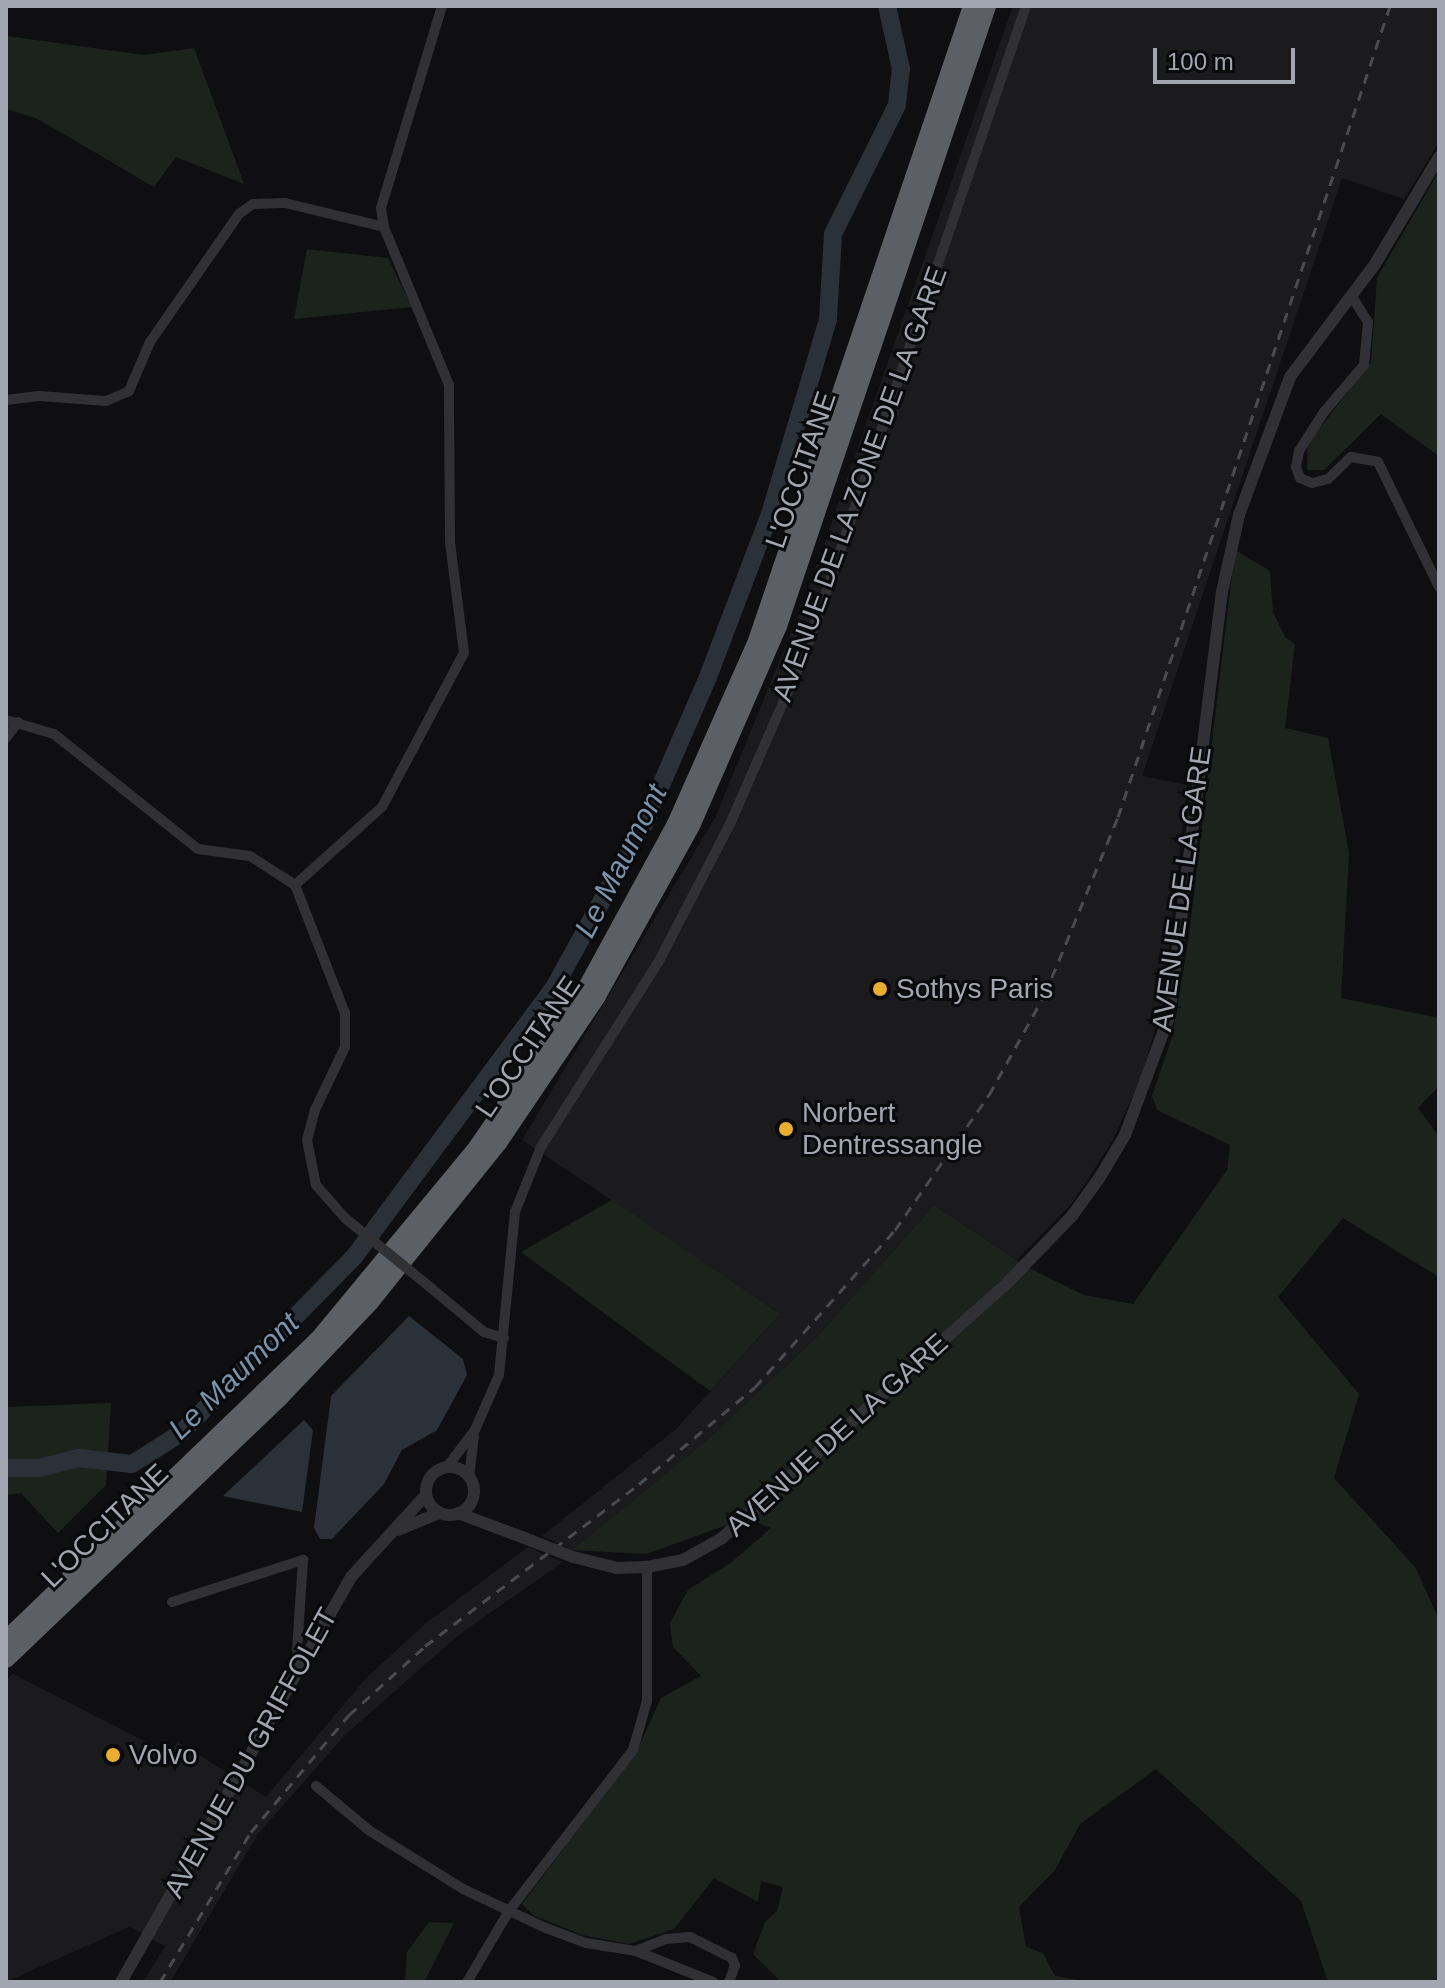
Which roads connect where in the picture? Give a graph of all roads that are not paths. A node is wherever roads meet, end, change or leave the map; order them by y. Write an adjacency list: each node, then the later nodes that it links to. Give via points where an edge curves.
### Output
1 (442, 6): 6 (street, via 386,183)
2 (972, 6): 26 (highway, L'OCCITANE, via 757,641 676,824 586,989 476,1149 318,1340)
3 (987, 6): 27 (highway, L'OCCITANE, via 778,626 691,826 597,996 498,1143 370,1302 279,1398)
4 (1026, 6): 14 (street, AVENUE DE LA ZONE DE LA GARE, via 807,648 723,838 659,961 541,1147 515,1212)
5 (1439, 157): 7 (street, AVENUE DE LA GARE)
6 (384, 227): 8 (street, via 285,203 253,204 239,214 168,317 129,391 118,400); 13 (street, via 449,385 450,542 464,653 382,807)
7 (1351, 295): 9 (street, via 1368,322 1364,365 1324,412 1299,451 1296,467 1300,478 1312,483 1328,479 1351,457 1378,462); 24 (street, AVENUE DE LA GARE, via 1290,377 1228,553 1169,1017 1125,1135 1072,1216 1009,1281 859,1417 722,1538 683,1560)
8 (6, 400)
9 (1439, 587)
10 (6, 720): 11 (street)
11 (18, 722): 12 (street); 13 (street, via 54,734 83,754 198,849 250,856)
12 (6, 738)
13 (295, 885): 14 (street, bridge, via 345,1013 345,1047 307,1140 316,1185 345,1218 484,1332)
14 (504, 1338): 15 (street, AVENUE DE LA ZONE DE LA GARE, via 492,1398)
15 (475, 1430): 16 (street, AVENUE DE LA ZONE DE LA GARE); 17 (street, AVENUE DE LA ZONE DE LA GARE)
16 (447, 1467): 17 (street); 18 (street, via 433,1474)
17 (469, 1477): 19 (street)
18 (426, 1495): 20 (street); 23 (street, AVENUE DU GRIFFOLET)
19 (472, 1499): 21 (street); 22 (street)
20 (439, 1513): 21 (street); 23 (street)
21 (458, 1513): 22 (street, AVENUE DE LA GARE)
22 (499, 1527): 24 (street, AVENUE DE LA GARE, bridge, via 573,1557 617,1568)
23 (391, 1533): 28 (street, AVENUE DU GRIFFOLET, via 357,1567)
24 (647, 1567): 30 (street, via 647,1701 633,1750)
25 (172, 1602): 28 (street, via 303,1560 297,1650)
26 (6, 1640)
27 (6, 1659)
28 (302, 1664): 32 (street, AVENUE DU GRIFFOLET)
29 (316, 1786): 30 (street, via 370,1831)
30 (509, 1911): 31 (street, via 586,1943); 33 (street)
31 (636, 1951): 34 (street); 35 (street, via 666,1939 690,1937 732,1958)
32 (121, 1982)
33 (467, 1982)
34 (713, 1982)
35 (729, 1982)

